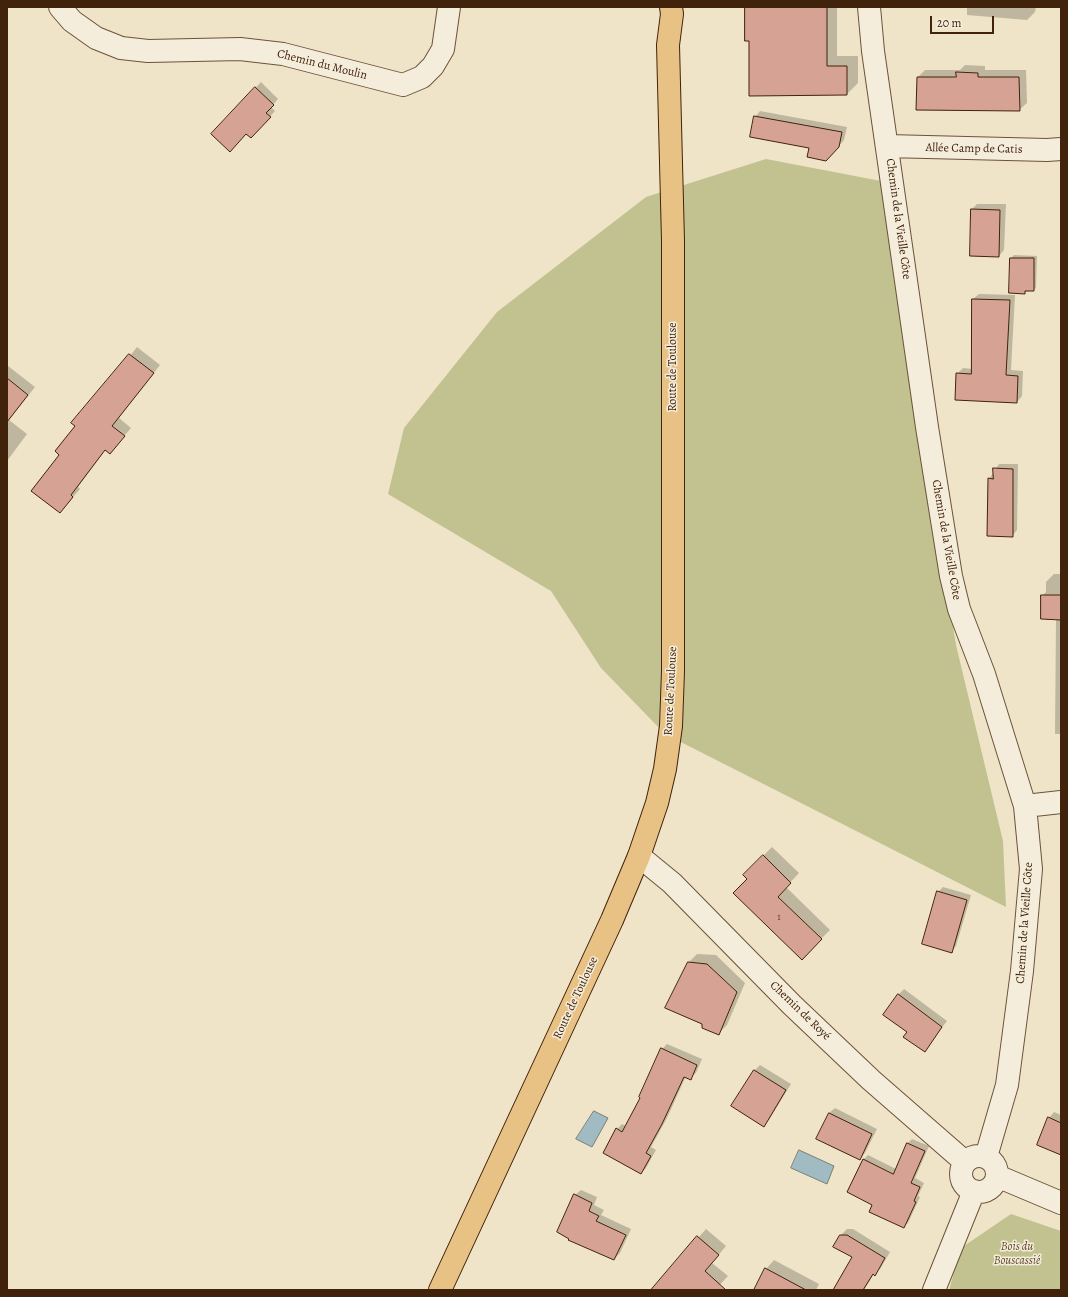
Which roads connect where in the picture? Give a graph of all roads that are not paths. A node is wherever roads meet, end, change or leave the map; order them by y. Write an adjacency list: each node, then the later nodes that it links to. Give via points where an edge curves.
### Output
1 (60, 7): 2 (street, Chemin du Moulin, via 72,21 96,38 121,48 148,51 240,49 283,54 403,85 422,77 433,66 442,49)
2 (449, 7)
3 (659, 7): 6 (main road, Route de Toulouse)
4 (671, 7): 6 (main road, Route de Toulouse)
5 (869, 7): 7 (street, Chemin de la Vieille Côte)
6 (668, 45): 11 (main road, Route de Toulouse, via 673,241 671,726 665,769)
7 (887, 146): 8 (street, Allée Camp de Catis); 10 (street, Chemin de la Vieille Côte, via 951,576 959,609 984,674)
8 (1061, 149)
9 (1061, 802): 10 (street)
10 (1025, 806): 12 (street, Chemin de la Vieille Côte, via 1031,869 1022,971 1007,1085)
11 (638, 856): 13 (street, Chemin de Royé, via 672,883 792,1005 871,1080); 17 (main road, Route de Toulouse, via 612,920)
12 (986, 1157): 13 (street, via 975,1156); 14 (street, via 993,1162)
13 (965, 1162): 15 (street, via 961,1176 963,1182)
14 (997, 1176): 15 (street, via 995,1184 989,1190); 16 (street)
15 (974, 1191): 18 (street)
16 (1061, 1203)
17 (440, 1290)
18 (934, 1290)

